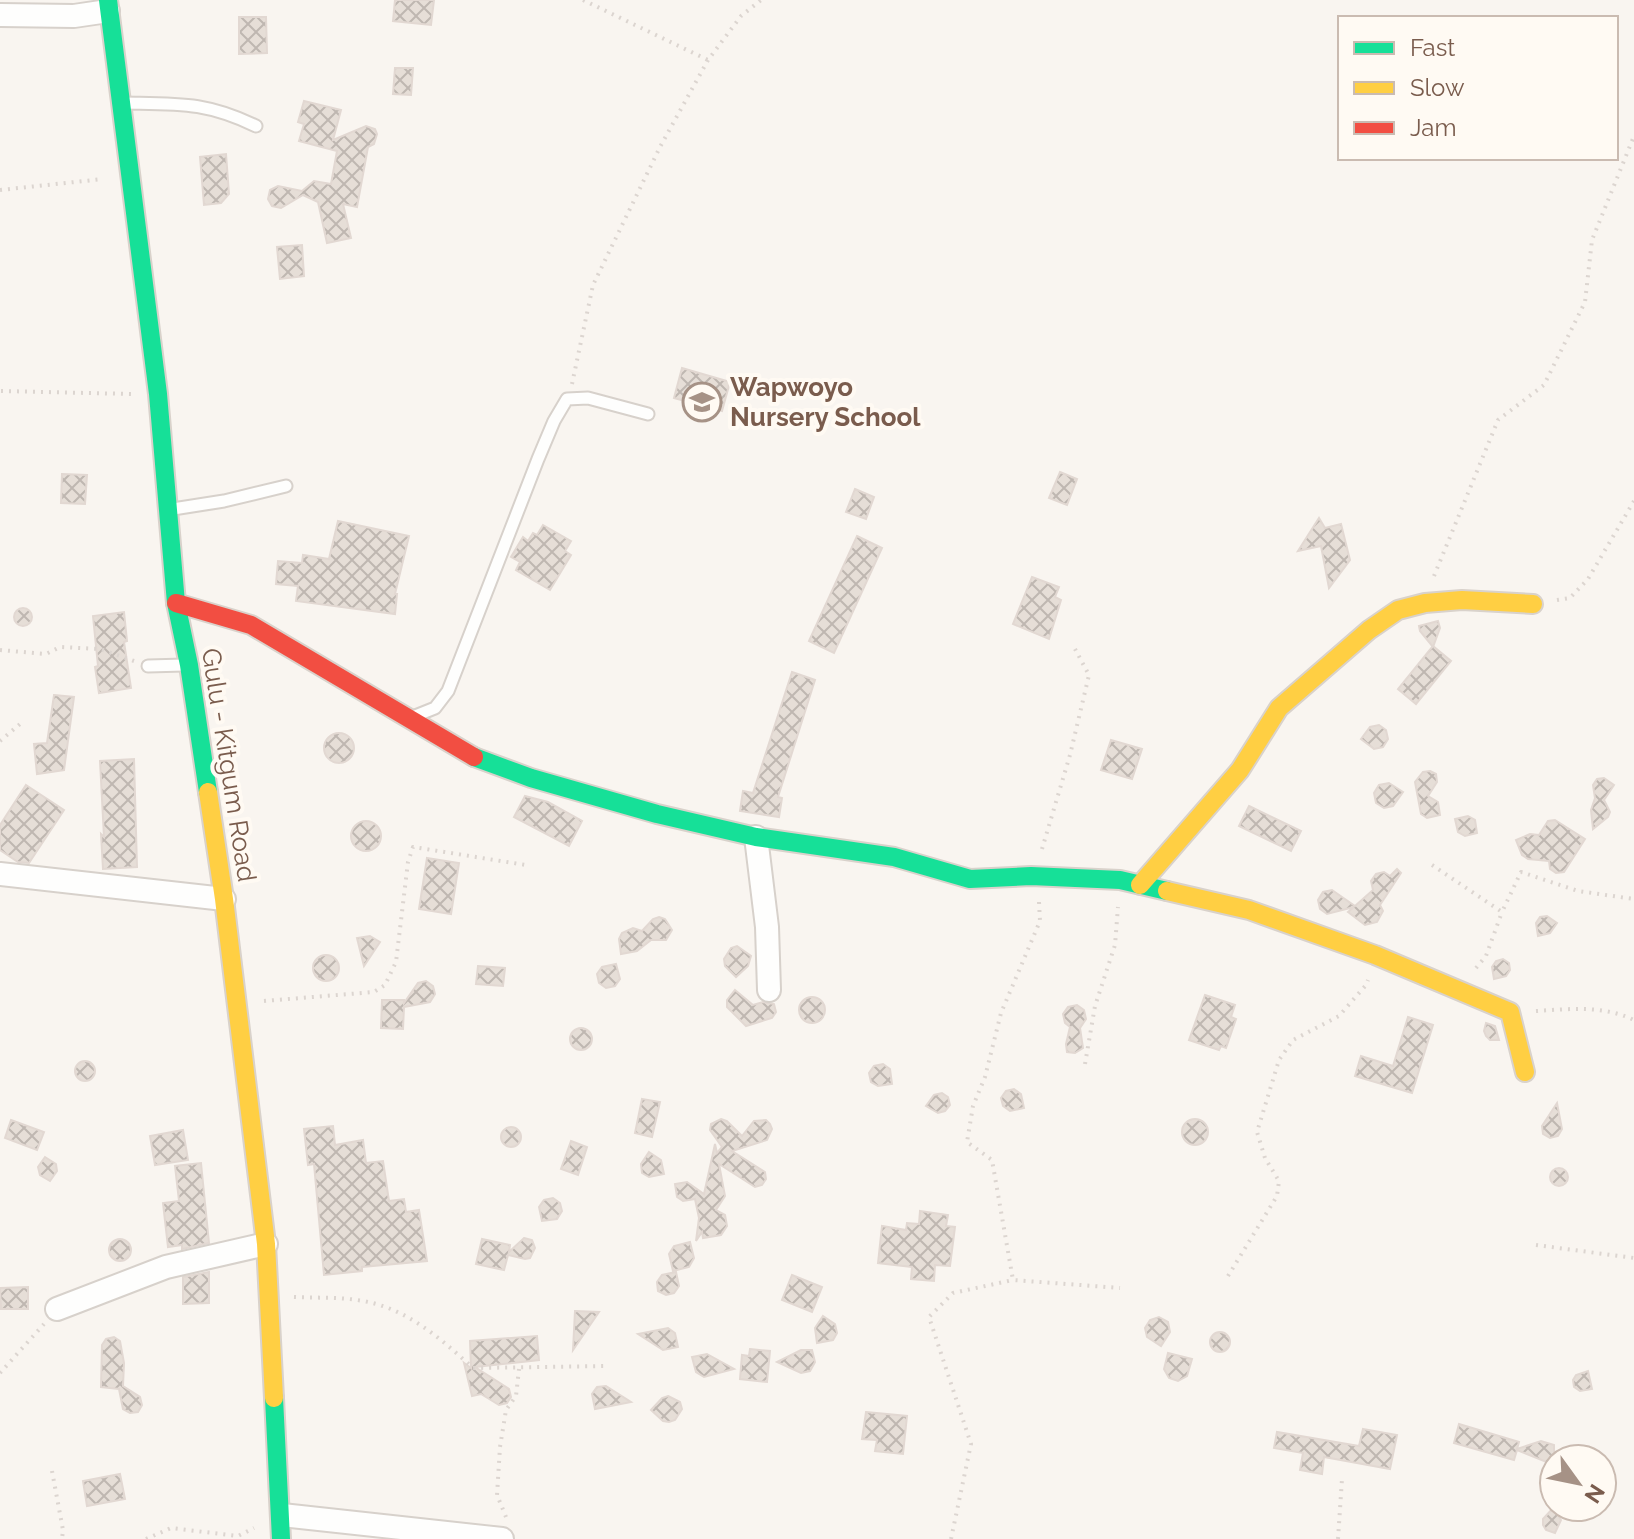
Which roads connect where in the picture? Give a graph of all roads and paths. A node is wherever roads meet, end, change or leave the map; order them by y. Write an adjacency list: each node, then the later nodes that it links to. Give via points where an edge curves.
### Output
1 (583, 0): 5 (path)
2 (761, 0): 5 (path, via 741,16)
3 (108, 6): 4 (street, via 74,16); 6 (street, Gulu - Kitgum Road)
4 (0, 15)
5 (708, 60): 13 (path, via 593,285)
6 (121, 102): 7 (lane, via 205,106); 9 (street, Gulu - Kitgum Road)
7 (256, 126)
8 (1634, 136): 19 (path, via 1592,240 1585,302 1544,385 1498,420)
9 (129, 177): 10 (path); 12 (street, Gulu - Kitgum Road)
10 (0, 190)
11 (1, 391): 12 (path)
12 (158, 394): 17 (street, Gulu - Kitgum Road)
13 (569, 398): 14 (lane); 25 (lane, via 549,434 443,701 417,716)
14 (648, 414)
15 (286, 486): 17 (lane)
16 (1634, 501): 20 (path, via 1588,579 1570,598)
17 (169, 510): 18 (street, Gulu - Kitgum Road)
18 (176, 603): 23 (street, Gulu - Kitgum Road); 25 (street, via 251,625)
19 (1425, 603): 20 (street); 34 (street, via 1398,610 1369,630 1279,708 1240,770)
20 (1533, 604)
21 (1075, 649): 32 (path, via 1089,675)
22 (0, 650): 24 (path, via 46,654 60,647 100,649)
23 (189, 665): 24 (lane); 35 (street, Gulu - Kitgum Road)
24 (148, 666)
25 (393, 712): 28 (street, via 506,770)
26 (20, 724): 27 (path)
27 (0, 741)
28 (756, 837): 32 (street, via 894,857 970,879); 39 (street)
29 (526, 865): 41 (path, via 413,847 396,962 385,985 374,992)
30 (1432, 865): 37 (path)
31 (0, 874): 35 (street)
32 (1031, 876): 33 (street); 50 (path, via 1040,921 1001,1013 967,1142 992,1160)
33 (1120, 880): 34 (street); 44 (path, via 1115,945 1095,1006)
34 (1140, 885): 38 (street, via 1249,910)
35 (224, 899): 41 (street, Gulu - Kitgum Road)
36 (1634, 899): 37 (path, via 1578,891 1521,872)
37 (1502, 912): 40 (path, via 1486,956)
38 (1375, 955): 40 (street); 49 (path, via 1366,985 1339,1016 1293,1040 1279,1060 1257,1132 1279,1181 1277,1196)
39 (769, 990)
40 (1459, 991): 42 (street)
41 (238, 1003): 46 (street, Gulu - Kitgum Road)
42 (1510, 1012): 43 (path, via 1586,1008); 45 (street)
43 (1634, 1020)
44 (1085, 1064)
45 (1525, 1072)
46 (266, 1244): 52 (street, Gulu - Kitgum Road); 53 (street, via 166,1267)
47 (1536, 1245): 48 (path)
48 (1634, 1258)
49 (1228, 1276)
50 (1013, 1280): 51 (path); 64 (path, via 953,1293 929,1317 971,1444)
51 (1120, 1288)
52 (268, 1297): 55 (path, via 357,1300 397,1310 473,1368); 59 (street, Gulu - Kitgum Road)
53 (57, 1309): 56 (path)
54 (609, 1366): 55 (path)
55 (519, 1369): 60 (path, via 516,1396 506,1410 499,1471 497,1495)
56 (0, 1373)
57 (52, 1471): 61 (path)
58 (1342, 1479): 65 (path)
59 (282, 1515): 60 (street); 62 (path, via 238,1536 171,1528); 63 (street, Gulu - Kitgum Road)
60 (505, 1532)
61 (62, 1539)
62 (146, 1539)
63 (281, 1539)
64 (951, 1539)
65 (1338, 1539)

